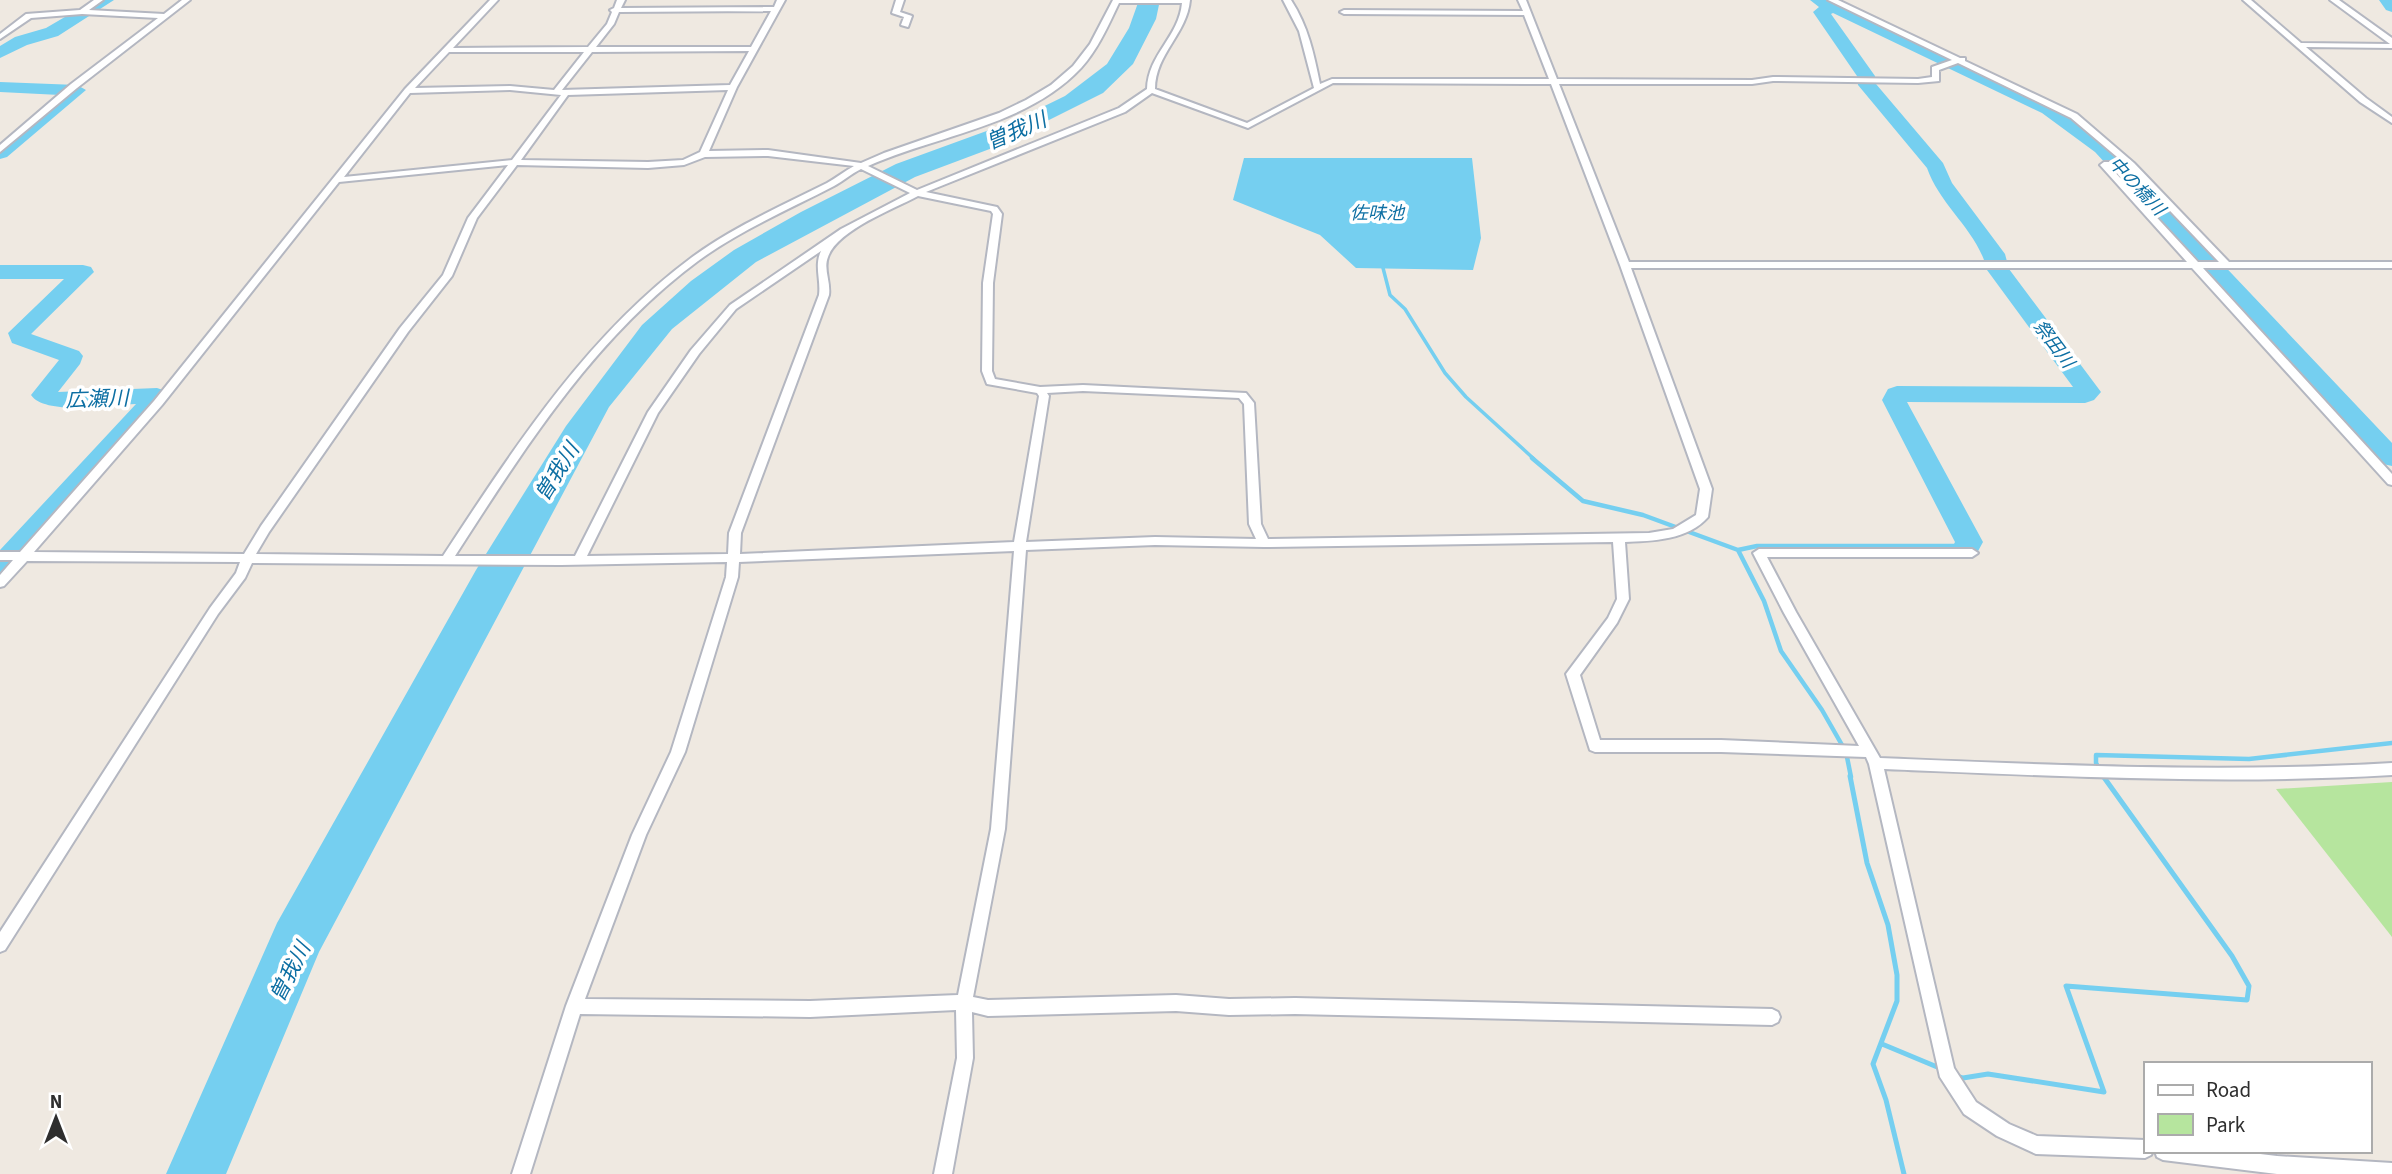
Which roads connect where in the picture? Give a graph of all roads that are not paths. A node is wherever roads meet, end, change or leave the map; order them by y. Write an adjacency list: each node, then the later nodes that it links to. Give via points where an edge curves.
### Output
1 (99, 0): 16 (street)
2 (186, 0): 19 (street)
3 (495, 0): 25 (street)
4 (621, 0): 15 (street)
5 (781, 0): 14 (street)
6 (900, 0): 20 (street, via 896,13 908,16)
7 (1287, 0): 30 (street, via 1304,32)
8 (1522, 0): 18 (street)
9 (1832, 0): 27 (street)
10 (2247, 0): 23 (street)
11 (2334, 0): 22 (street)
12 (1119, 1): 13 (street); 39 (street, via 1081,61 1053,86 997,116)
13 (1184, 1): 31 (street, via 1186,12 1152,73)
14 (775, 9): 15 (street); 24 (street)
15 (614, 10): 26 (street, via 610,24)
16 (82, 12): 19 (street); 21 (street, via 29,16)
17 (1344, 12): 18 (street)
18 (1527, 13): 28 (street)
19 (166, 16): 35 (street)
20 (905, 25)
21 (0, 37)
22 (2392, 44): 23 (street)
23 (2300, 45): 34 (street)
24 (753, 49): 26 (street); 29 (street)
25 (447, 50): 26 (street); 32 (street)
26 (588, 51): 33 (street)
27 (1961, 60): 28 (street, via 1938,67 1936,79 1929,80); 38 (street, via 2067,112)
28 (1554, 81): 30 (street, via 1332,81); 46 (street)
29 (733, 87): 33 (street); 36 (street)
30 (1317, 87): 31 (street, via 1248,125)
31 (1151, 90): 41 (street, via 1122,110)
32 (408, 91): 33 (street); 40 (street)
33 (562, 92): 37 (street)
34 (2392, 121)
35 (0, 149)
36 (704, 154): 37 (street, via 684,162 648,165); 39 (street, via 768,153 836,159)
37 (514, 162): 40 (street); 56 (street, via 473,218 447,276 404,330)
38 (2130, 165): 43 (street, via 2104,165); 44 (street)
39 (865, 167): 41 (street); 57 (street, via 746,226 635,307 550,408)
40 (337, 180): 54 (street, via 158,403)
41 (915, 193): 42 (street); 47 (street, via 986,206 998,214 988,283 987,371 990,382)
42 (844, 231): 55 (street, via 822,256 824,295 735,533); 58 (street, via 756,289 721,320 653,412)
43 (2196, 264): 44 (street); 46 (street); 48 (street)
44 (2224, 264): 45 (street)
45 (2392, 264)
46 (1625, 265): 49 (street, via 1706,489 1702,517 1690,528 1673,534)
47 (1040, 390): 50 (street, via 1242,395 1249,403 1255,524); 51 (street, via 1044,396)
48 (2392, 481)
49 (1619, 538): 50 (street); 60 (street, via 1623,600 1573,674 1595,746 1721,746)
50 (1264, 543): 51 (street)
51 (1020, 545): 55 (street); 63 (street, via 998,829)
52 (1972, 553): 60 (street, via 1759,553)
53 (0, 556): 54 (street)
54 (23, 556): 56 (street); 59 (street)
55 (735, 558): 58 (street); 64 (street, via 678,752 639,835)
56 (247, 559): 57 (street); 62 (street, via 241,575)
57 (446, 560): 58 (street)
58 (579, 560)
59 (0, 583)
60 (1872, 758): 61 (street, via 2121,774 2327,774); 66 (street, via 1946,1071 1970,1108 2036,1146)
61 (2392, 769)
62 (0, 945)
63 (964, 1002): 64 (street, via 810,1009); 65 (street, via 988,1008 1176,1003); 71 (street, via 965,1058)
64 (573, 1006): 70 (street)
65 (1772, 1017)
66 (2144, 1149)
67 (2175, 1153): 68 (street)
68 (2278, 1170): 69 (street)
69 (2392, 1172)
70 (521, 1174)
71 (943, 1174)

